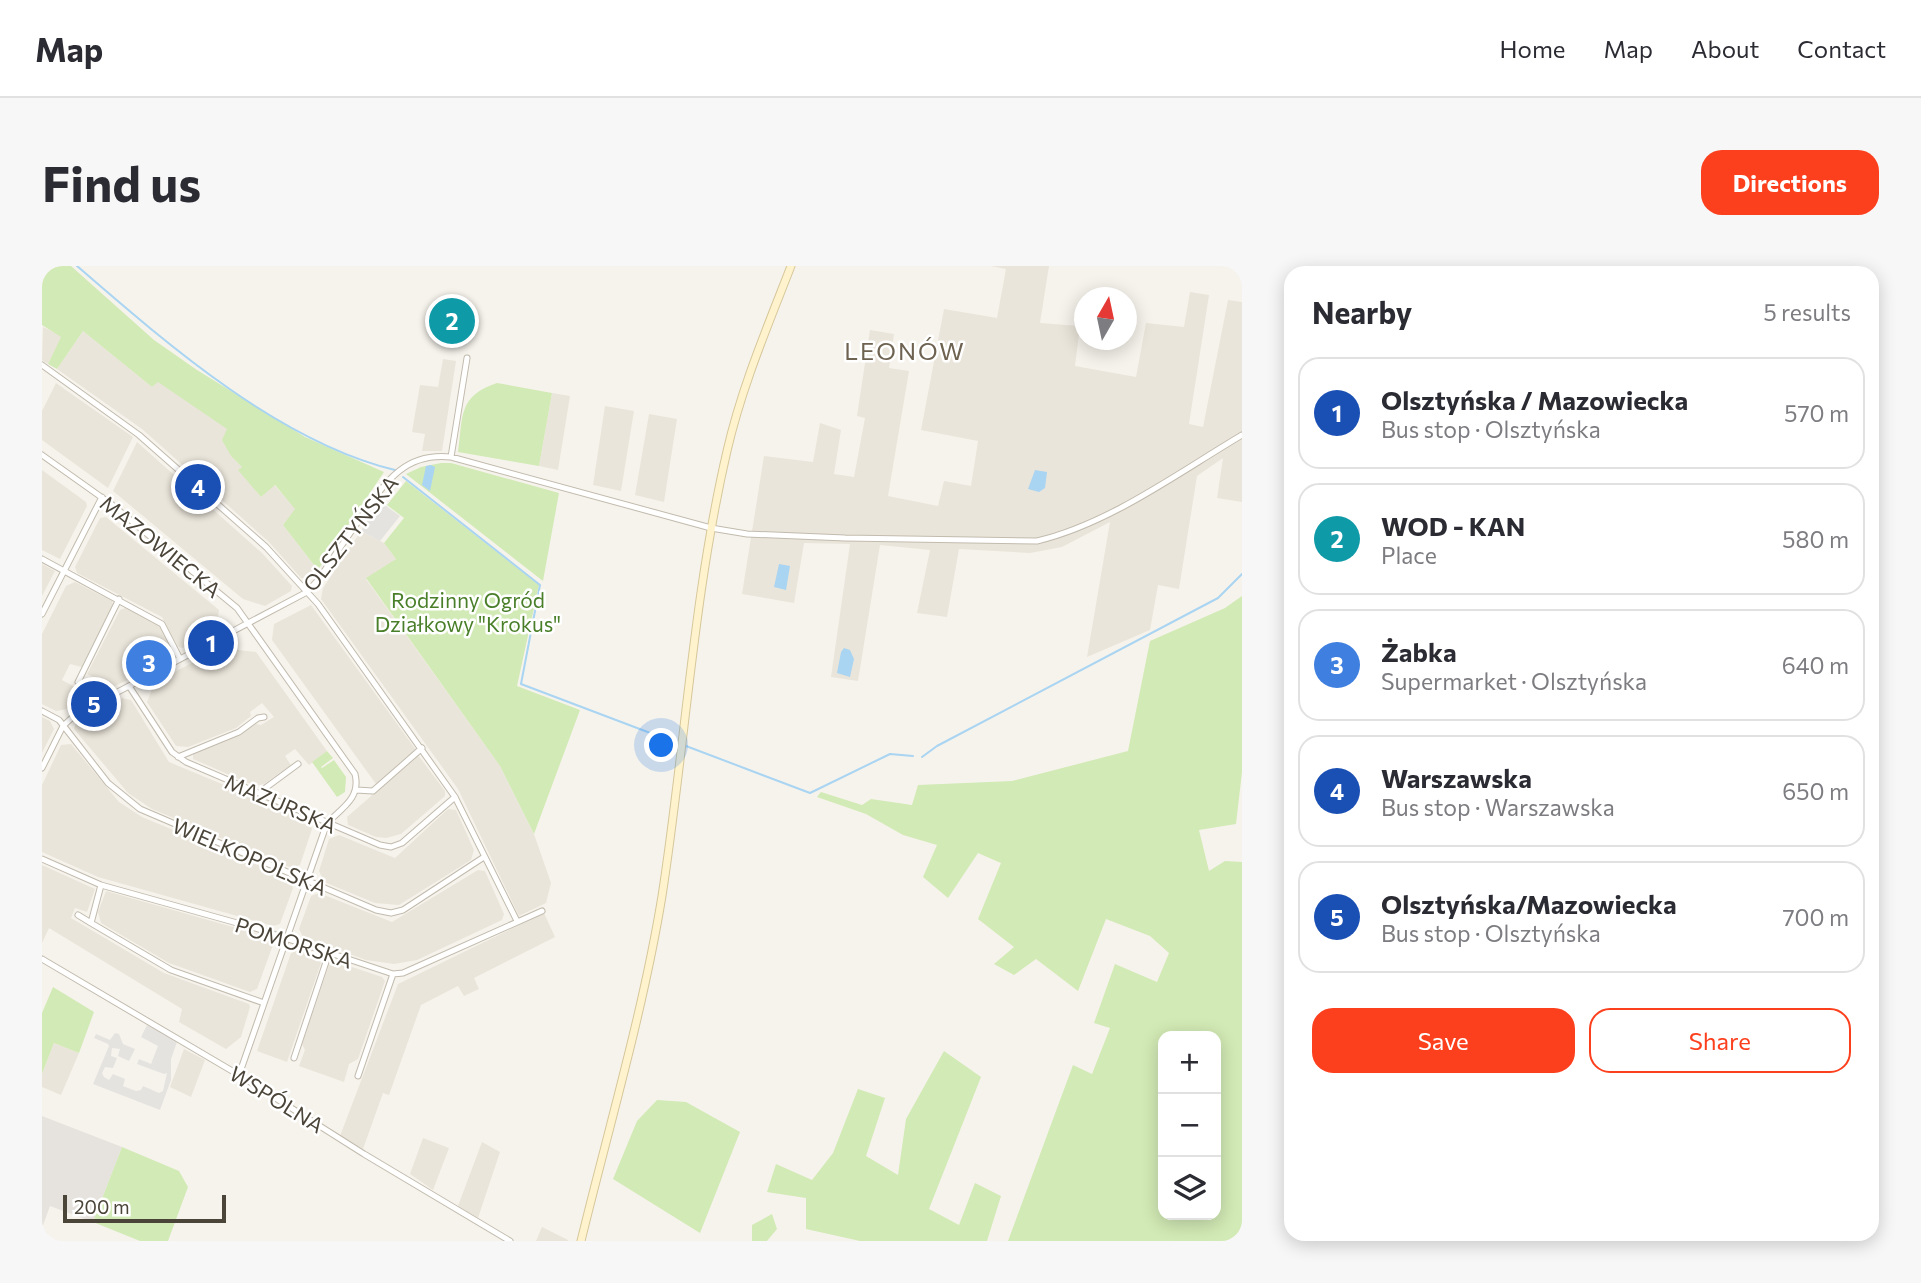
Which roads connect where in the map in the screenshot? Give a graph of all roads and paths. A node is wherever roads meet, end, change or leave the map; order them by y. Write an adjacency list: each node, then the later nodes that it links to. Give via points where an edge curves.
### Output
1 (791, 266): 8 (main road, via 750,367)
2 (467, 358): 6 (street)
3 (42, 365): 11 (street, via 139,436 266,547)
4 (1242, 435): 8 (street, OLSZTYŃSKA, via 1138,498 1061,536 1037,541 747,534)
5 (42, 455): 7 (street, MAZOWIECKA)
6 (451, 457): 8 (street, OLSZTYŃSKA); 11 (street, OLSZTYŃSKA, via 413,462 389,478)
7 (102, 497): 10 (street); 14 (street, MAZOWIECKA, via 237,608)
8 (711, 528): 46 (main road, via 662,897)
9 (42, 559): 10 (street)
10 (64, 570): 12 (street); 13 (street)
11 (307, 592): 14 (street, OLSZTYŃSKA); 21 (street)
12 (119, 599): 15 (street, via 162,624); 16 (street)
13 (42, 614)
14 (248, 623): 15 (street, OLSZTYŃSKA); 25 (street, MAZOWIECKA, via 355,774)
15 (180, 659): 17 (street, OLSZTYŃSKA)
16 (78, 682)
17 (129, 686): 20 (street, OLSZTYŃSKA, via 76,714); 22 (street, MAZURSKA)
18 (42, 710): 20 (street, WIELKOPOLSKA)
19 (264, 717): 22 (street)
20 (63, 726): 24 (street, OLSZTYŃSKA); 31 (street, WIELKOPOLSKA, via 108,783 139,809)
21 (422, 748): 25 (street, via 373,791); 27 (street)
22 (178, 757): 26 (street, MAZURSKA)
23 (298, 764): 26 (street)
24 (42, 768)
25 (356, 790): 28 (street, via 354,798)
26 (262, 795): 28 (street, MAZURSKA)
27 (455, 797): 28 (street, MAZURSKA, via 402,843 391,847); 29 (street)
28 (327, 823): 31 (street)
29 (484, 857): 31 (street, WIELKOPOLSKA, via 403,910 391,913); 35 (street)
30 (42, 859): 32 (street, POMORSKA)
31 (306, 881): 37 (street)
32 (101, 885): 36 (street); 37 (street, POMORSKA)
33 (542, 911): 35 (street)
34 (78, 915): 36 (street)
35 (517, 922): 40 (street)
36 (91, 923): 41 (street, via 171,970)
37 (287, 939): 38 (street, POMORSKA); 41 (street)
38 (329, 953): 40 (street, POMORSKA); 42 (street)
39 (42, 959): 43 (street, WSPÓLNA)
40 (393, 974): 44 (street)
41 (264, 1003): 43 (street)
42 (294, 1058)
43 (239, 1075): 45 (street, WSPÓLNA)
44 (358, 1076)
45 (510, 1241)
46 (581, 1241)

